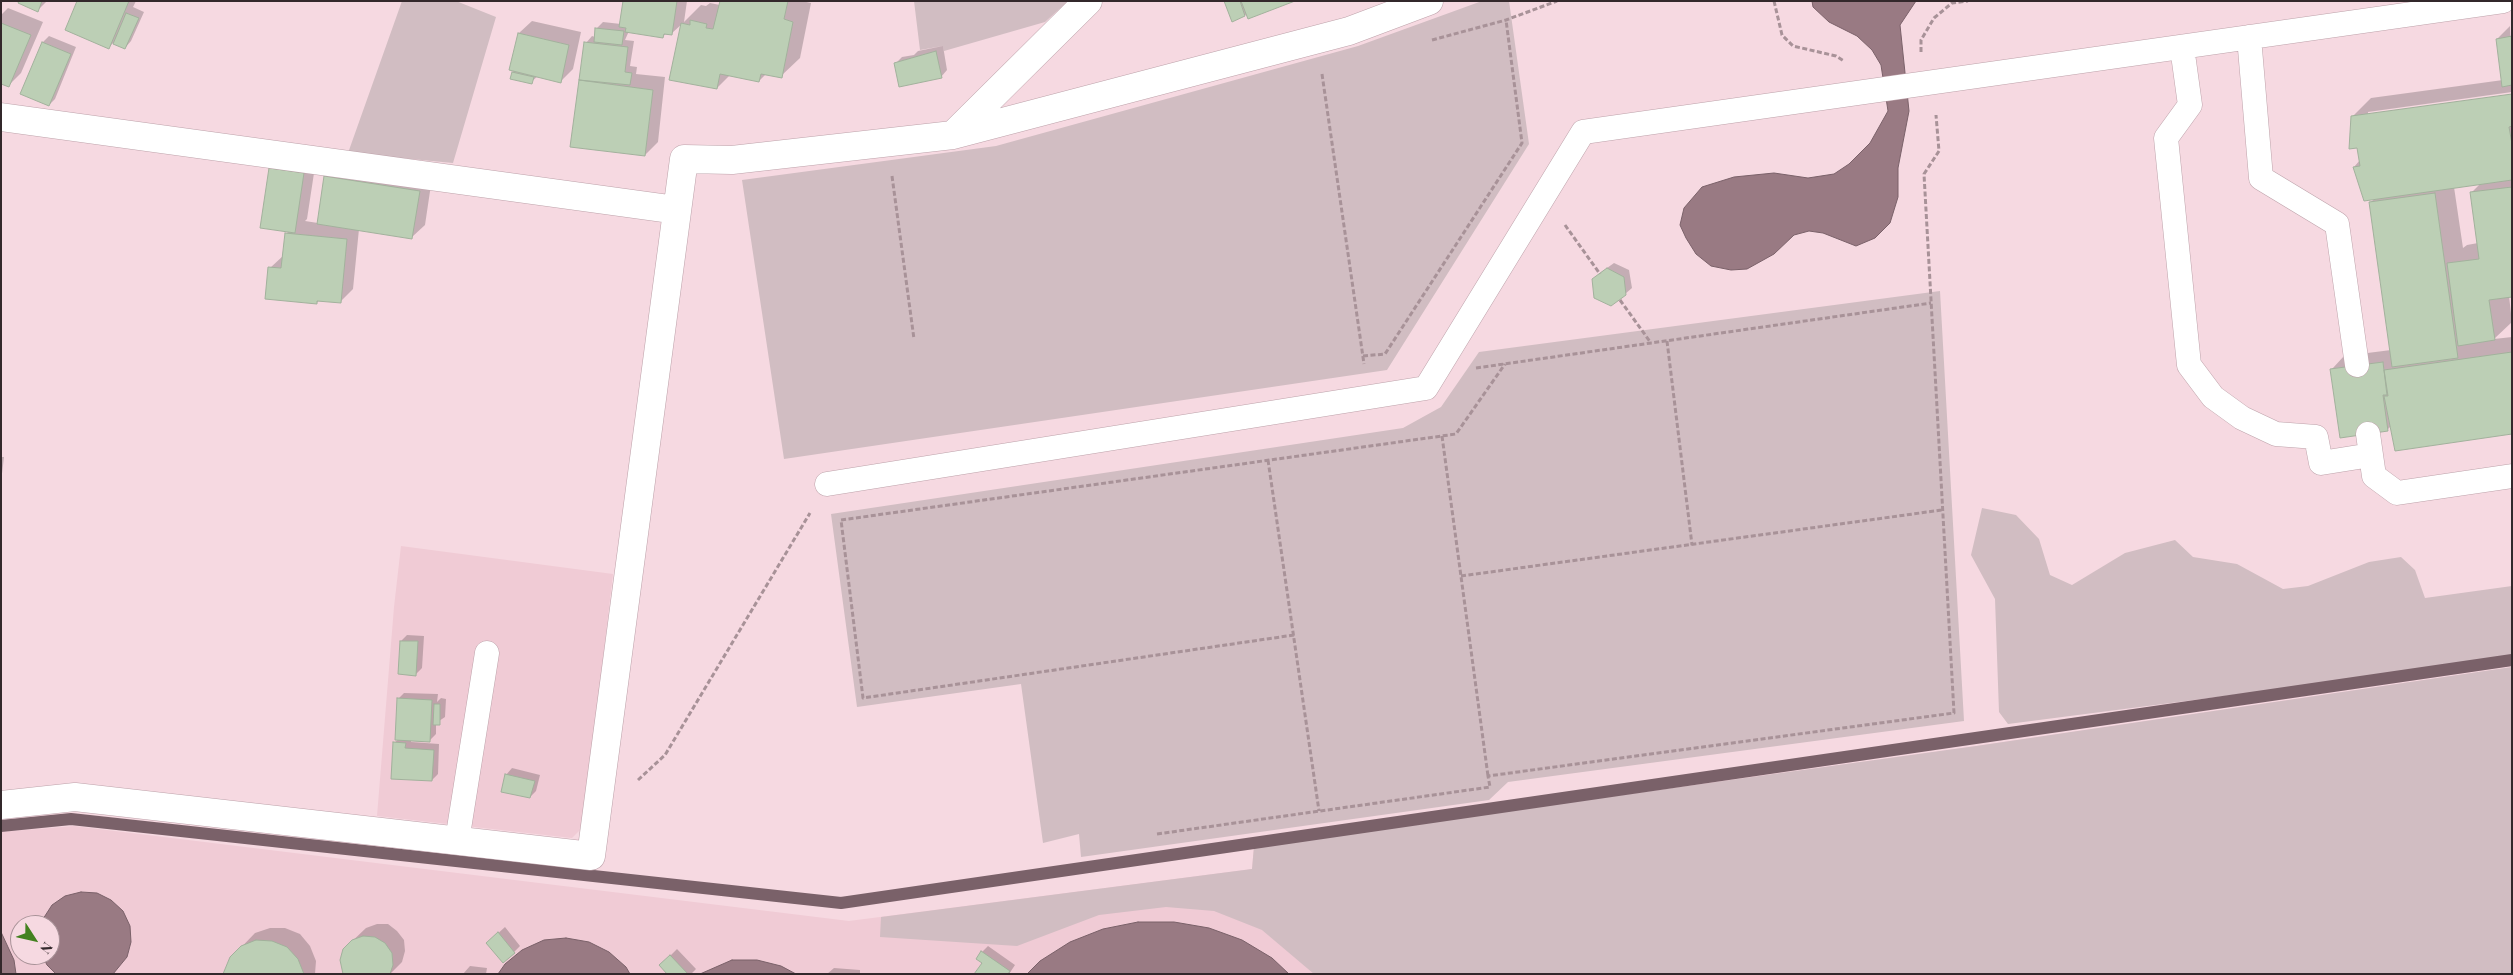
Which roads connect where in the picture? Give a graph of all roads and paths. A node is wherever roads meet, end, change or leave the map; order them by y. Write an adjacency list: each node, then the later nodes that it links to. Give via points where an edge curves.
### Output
1 (1088, 1): 14 (street)
2 (1429, 1): 14 (street, via 1349,31)
3 (1774, 1): 12 (path, via 1782,35 1793,46 1836,56 1850,66)
4 (1968, 1): 6 (path)
5 (2502, 1): 8 (lane)
6 (1953, 2): 11 (path, via 1934,18 1921,40)
7 (1506, 20): 24 (path, via 1522,143 1385,354)
8 (2248, 37): 9 (lane); 26 (lane, via 2260,178 2337,224)
9 (2182, 47): 11 (lane); 31 (lane, via 2190,105 2166,138 2189,365 2212,397 2242,418 2276,434 2316,437 2320,463 2370,444 2374,476 2397,493)
10 (1321, 69): 24 (path)
11 (1922, 84): 12 (lane); 20 (path, via 1939,151 1924,174)
12 (1856, 93): 16 (lane, via 1583,132)
13 (1, 117): 17 (street)
14 (953, 135): 17 (street, via 732,160 684,159)
15 (891, 170): 21 (path)
16 (1544, 196): 18 (path); 27 (lane)
17 (677, 210): 39 (street)
18 (1600, 274)
19 (1620, 300): 23 (path)
20 (1931, 303): 22 (path); 33 (path)
21 (914, 339)
22 (1667, 341): 23 (path); 34 (path)
23 (1651, 343): 25 (path)
24 (1363, 356): 28 (path)
25 (1505, 364): 27 (path); 29 (path, via 1456,434)
26 (2357, 365)
27 (1434, 374): 28 (lane, via 1426,388)
28 (1370, 397): 32 (lane)
29 (1442, 436): 30 (path); 35 (path)
30 (1268, 460): 36 (path); 36 (path, via 841,520 863,698)
31 (2512, 476)
32 (828, 484): 39 (path, via 664,755 628,789)
33 (1942, 510): 34 (path); 38 (path, via 1954,713)
34 (1692, 545): 35 (path)
35 (1461, 576): 38 (path)
36 (1294, 635): 41 (path)
37 (488, 653): 43 (lane)
38 (1488, 776): 41 (path, via 1490,787)
39 (600, 796): 43 (street, via 591,856)
40 (1, 805): 43 (street, via 75,797)
41 (1319, 811): 42 (path)
42 (1157, 834)
43 (457, 841)

